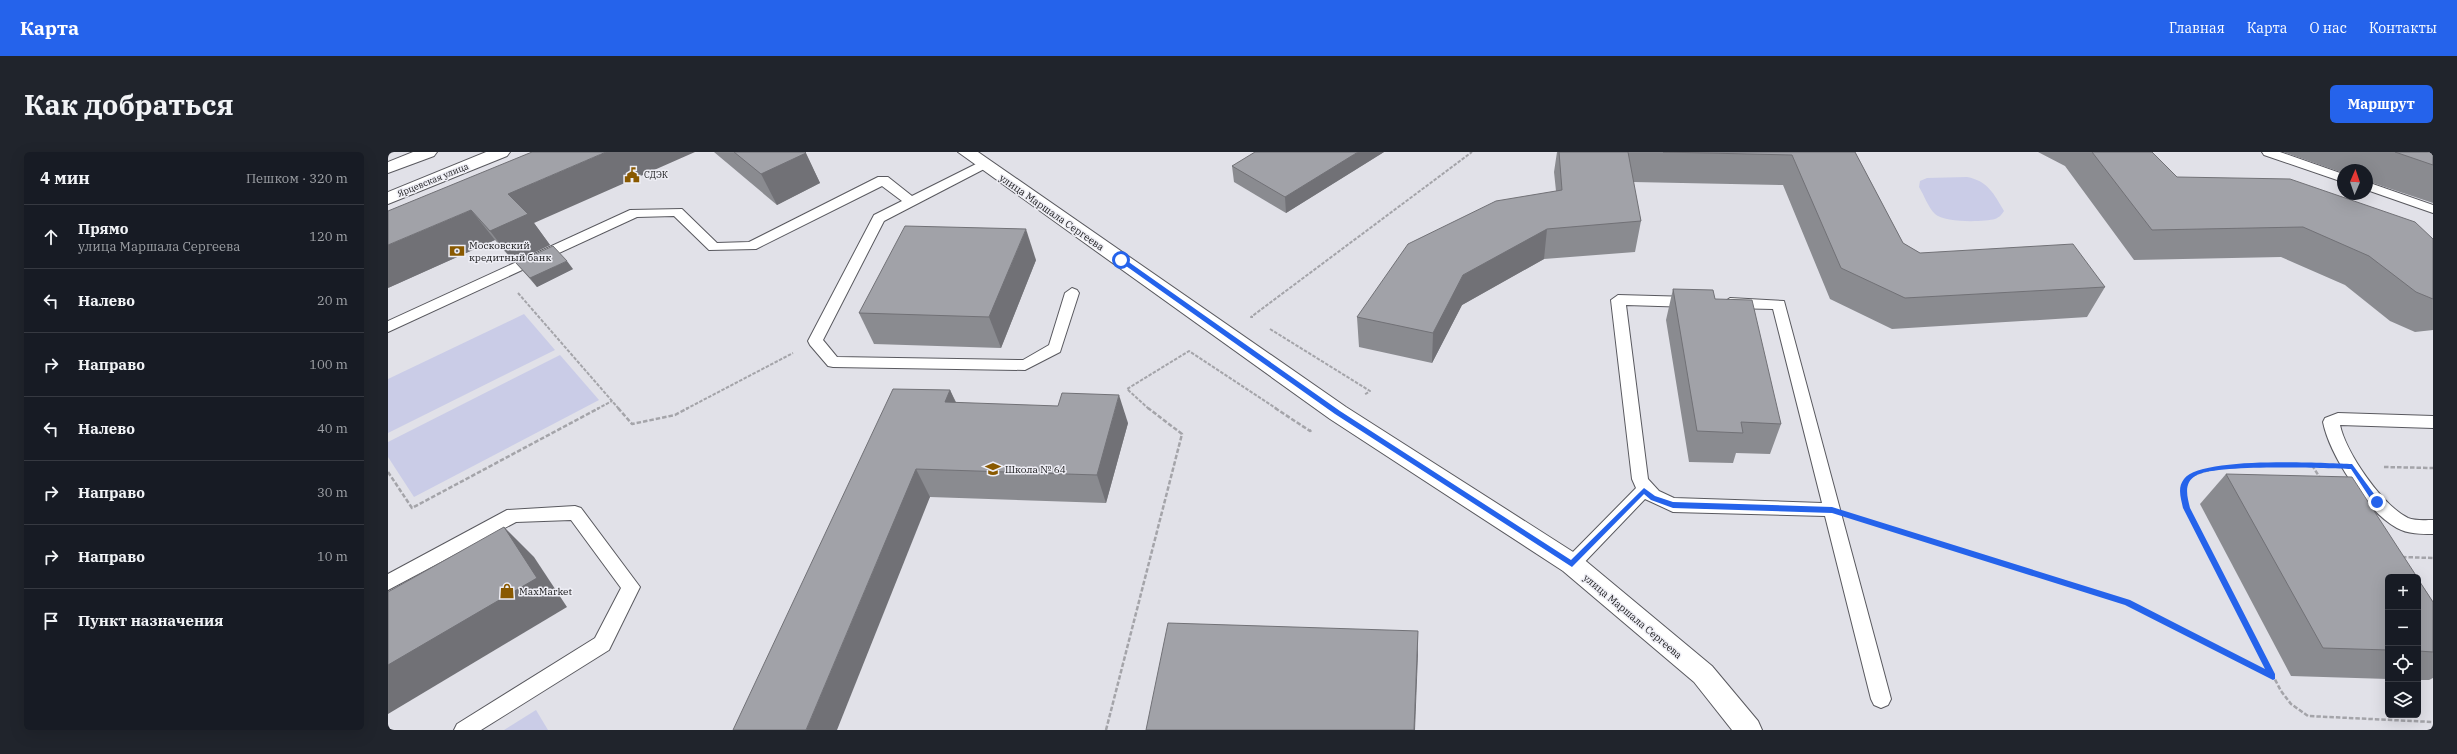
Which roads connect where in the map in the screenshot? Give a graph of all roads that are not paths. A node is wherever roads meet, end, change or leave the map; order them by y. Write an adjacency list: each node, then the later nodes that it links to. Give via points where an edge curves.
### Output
1 (428, 152): 5 (street)
2 (501, 152): 8 (street, Ярцевская улица)
3 (2268, 152): 6 (lane)
4 (976, 158): 9 (lane); 17 (street, улица Маршала Сергеева, via 1338,413)
5 (388, 168)
6 (2337, 176)
7 (2373, 188): 10 (lane)
8 (388, 198)
9 (911, 202): 11 (lane, via 879,218 815,341 833,362 1025,365 1055,348); 12 (lane, via 883,180 751,246 714,247 677,212 635,213)
10 (2433, 209)
11 (1072, 293)
12 (388, 326)
13 (2433, 422): 16 (lane, via 2338,419 2330,422 2331,430 2352,466 2377,502 2404,524)
14 (1644, 490): 15 (lane, via 1653,498 1673,505); 15 (lane, via 1640,479 1618,300 1779,304); 17 (lane)
15 (1832, 510): 19 (lane)
16 (2433, 527)
17 (1572, 564): 21 (street, улица Маршала Сергеева, via 1703,674)
18 (388, 584): 20 (lane, via 513,515 575,513 631,587 602,644)
19 (1880, 699)
20 (464, 730)
21 (1749, 730)

